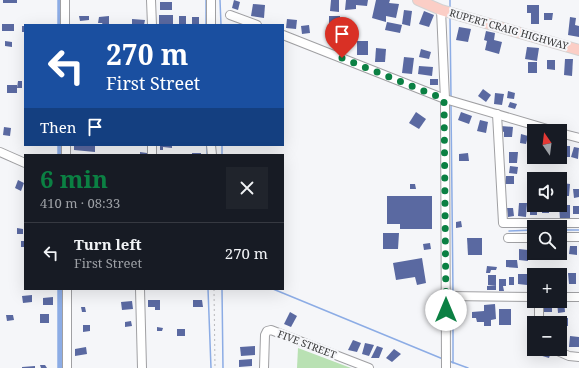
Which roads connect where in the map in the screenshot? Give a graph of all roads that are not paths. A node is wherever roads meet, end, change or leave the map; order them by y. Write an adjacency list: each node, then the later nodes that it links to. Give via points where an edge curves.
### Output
1 (65, 0): 7 (street)
2 (151, 0): 8 (street)
3 (211, 0): 9 (street)
4 (418, 0): 5 (main road, RUPERT CRAIG HIGHWAY)
5 (441, 10): 12 (main road, RUPERT CRAIG HIGHWAY); 13 (street)
6 (230, 14): 10 (street)
7 (65, 24)
8 (152, 24)
9 (211, 24)
10 (255, 24)
11 (284, 35): 13 (street)
12 (579, 50)
13 (444, 99): 14 (street); 27 (street)
14 (497, 114): 15 (street); 20 (street, via 503,223)
15 (531, 124)
16 (567, 135): 17 (street)
17 (579, 138)
18 (0, 152): 19 (street)
19 (24, 163)
20 (579, 223)
21 (567, 237): 22 (street)
22 (579, 237)
23 (508, 238): 24 (street)
24 (527, 238)
25 (67, 290): 34 (street)
26 (140, 290): 35 (street)
27 (446, 296): 28 (street); 33 (street)
28 (527, 296)
29 (567, 297): 30 (street)
30 (579, 297)
31 (567, 355): 32 (street)
32 (579, 357)
33 (446, 366)
34 (67, 368)
35 (142, 368)
36 (264, 368): 37 (street, FIVE STREET, via 265,335 271,330)
37 (369, 368)

